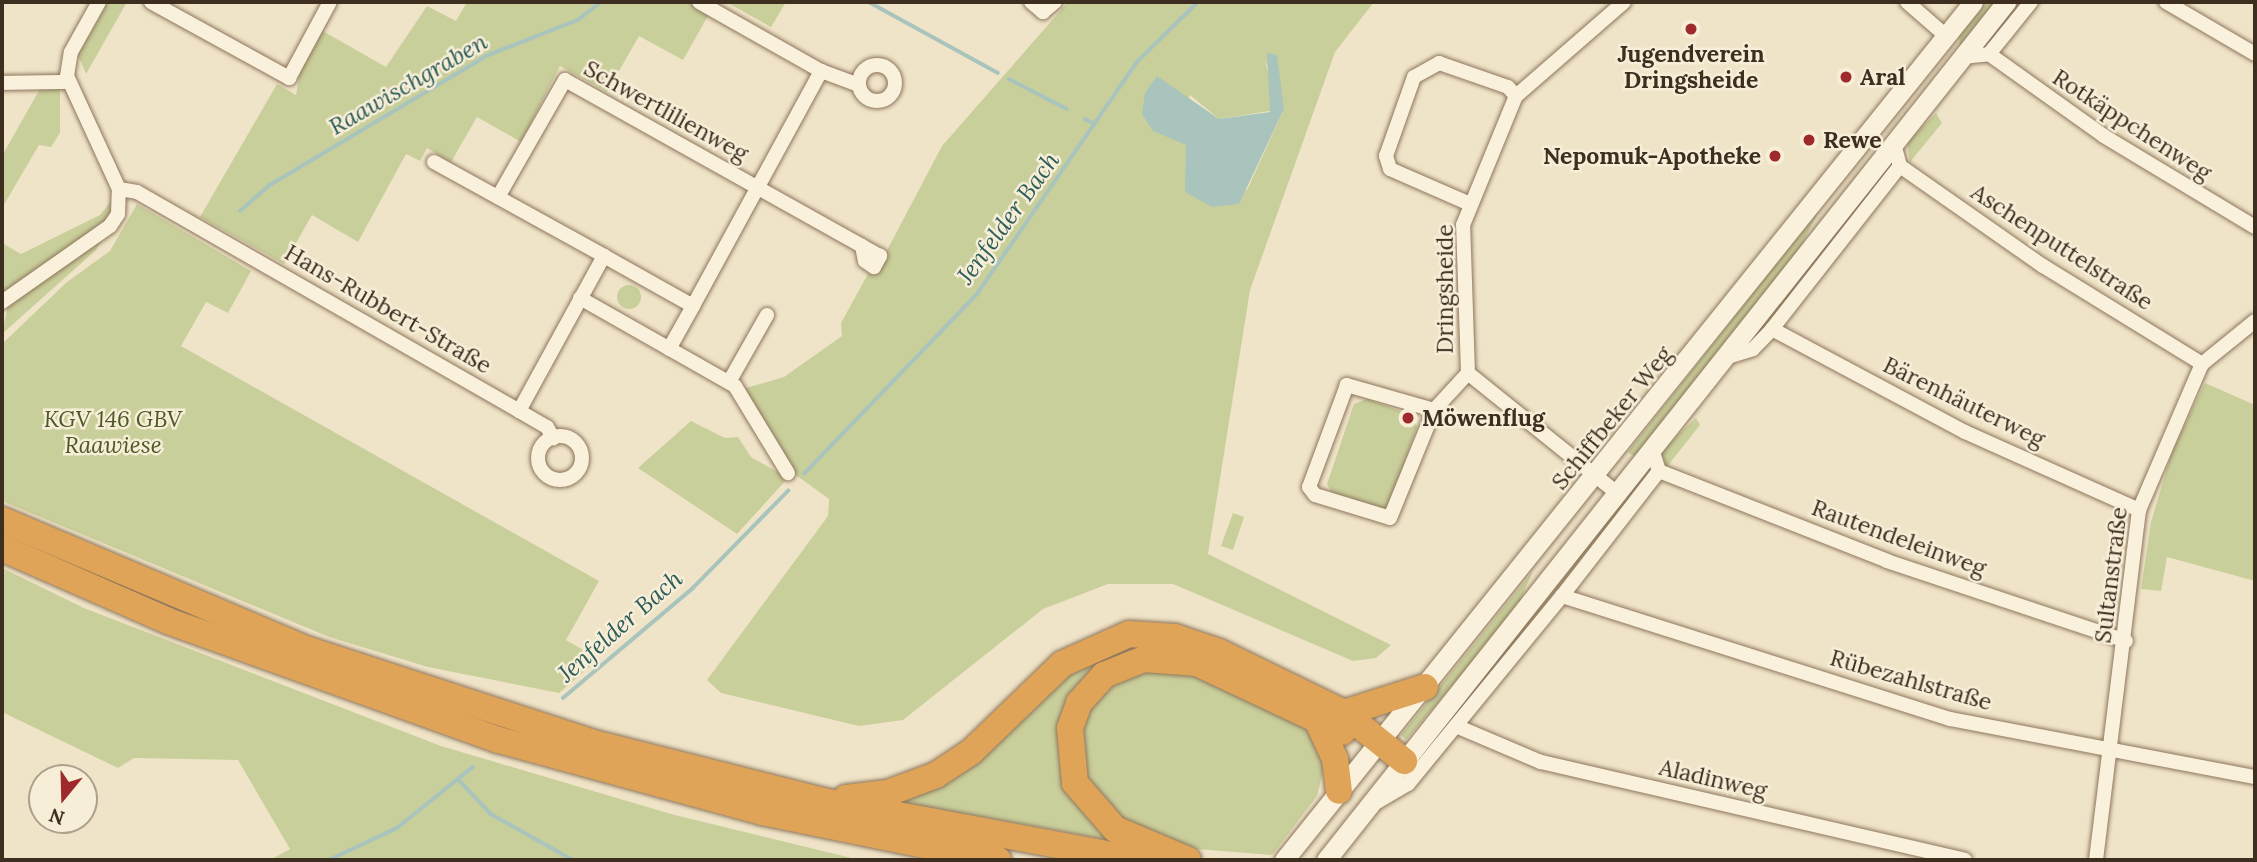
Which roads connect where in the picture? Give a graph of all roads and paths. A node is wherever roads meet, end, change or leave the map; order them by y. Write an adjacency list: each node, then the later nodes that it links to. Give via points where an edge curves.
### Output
1 (99, 2): 18 (street, via 68,61)
2 (150, 2): 3 (street, via 289,78)
3 (330, 2)
4 (699, 2): 17 (street)
5 (1031, 2): 6 (street, via 1043,12)
6 (1055, 2)
7 (1624, 2): 21 (street, Dringsheide)
8 (1907, 2): 13 (street)
9 (1973, 2): 13 (main road, Schiffbeker Weg)
10 (2006, 2): 16 (main road)
11 (2031, 2): 14 (street)
12 (2166, 2): 15 (street)
13 (1946, 36): 16 (main road); 27 (main road, Schiffbeker Weg)
14 (1989, 54): 16 (street); 31 (street, Rotkäppchenweg, via 2104,136)
15 (2255, 54)
16 (1962, 57): 22 (main road)
17 (821, 71): 20 (street); 25 (street)
18 (69, 82): 19 (street); 26 (street)
19 (2, 83)
20 (859, 85)
21 (1516, 96): 29 (street, Dringsheide); 29 (street, Dringsheide, via 1508,87 1439,64 1414,77 1386,156 1390,169)
22 (1894, 143): 24 (street); 30 (main road)
23 (434, 162): 28 (street)
24 (1900, 166): 39 (street); 42 (street, Aschenputtelstraße, via 2043,266)
25 (757, 188): 28 (street, Schwertlilienweg, via 565,80); 32 (street, Schwertlilienweg); 36 (street)
26 (119, 189): 35 (street, via 120,206 110,226); 46 (street, Hans-Rubbert-Straße, via 137,192)
27 (1826, 190): 30 (main road); 51 (main road, Schiffbeker Weg)
28 (498, 197): 33 (street)
29 (1469, 204): 43 (street, Dringsheide, via 1463,225)
30 (1830, 223): 41 (main road)
31 (2255, 227)
32 (862, 246)
33 (604, 256): 34 (street); 36 (street)
34 (580, 298): 40 (street); 46 (street)
35 (2, 302)
36 (693, 306): 40 (street)
37 (767, 315): 44 (street)
38 (2253, 328): 42 (street)
39 (1772, 330): 41 (street, via 1754,349); 53 (street, Bärenhäuterweg, via 1965,432)
40 (669, 349): 44 (street)
41 (1724, 358): 48 (main road)
42 (2202, 364): 53 (street, Sultanstraße)
43 (1468, 373): 45 (street, Dringsheide); 51 (street, Dringsheide)
44 (729, 382): 50 (street)
45 (1434, 410): 45 (street, Dringsheide, via 1348,385 1309,487 1390,518)
46 (519, 411): 47 (street, Hans-Rubbert-Straße, via 547,426)
47 (553, 438)
48 (1652, 449): 49 (street); 52 (main road)
49 (1659, 471): 56 (street); 57 (street, Rautendeleinweg, via 1887,561)
50 (788, 472)
51 (1597, 477): 52 (street, Dringsheide); 58 (main road, Schiffbeker Weg)
52 (1617, 493): 64 (main road)
53 (2139, 510): 57 (street, Sultanstraße)
54 (2, 520): 67 (highway, via 309,650 590,742)
55 (2, 548): 69 (highway, via 302,673 499,740)
56 (1562, 596): 61 (street); 63 (street, Rübezahlstraße, via 1919,711)
57 (2126, 641): 63 (street, Sultanstraße)
58 (1425, 687): 59 (highway); 62 (main road, Schiffbeker Weg)
59 (1344, 713): 62 (highway); 67 (highway, via 1219,652 1175,637 1129,634 1062,664 971,752 936,775 888,793)
60 (1317, 720): 62 (highway); 66 (highway, via 1335,759); 73 (highway, via 1216,670 1177,659 1129,663 1086,692 1068,738 1080,793 1115,829)
61 (1456, 726): 68 (street, via 1408,784); 76 (street, Aladinweg, via 1541,762)
62 (1377, 745): 64 (highway); 66 (main road, Schiffbeker Weg)
63 (2111, 748): 65 (street, Rübezahlstraße); 77 (street, Sultanstraße)
64 (1404, 761): 68 (main road)
65 (2255, 777)
66 (1339, 792): 74 (main road, Schiffbeker Weg)
67 (823, 801): 72 (highway)
68 (1368, 807): 75 (main road)
69 (762, 812): 70 (highway); 71 (highway)
70 (892, 860)
71 (998, 860)
72 (1138, 860)
73 (1188, 860)
74 (1284, 860)
75 (1326, 860)
76 (1965, 860)
77 (2096, 860)

